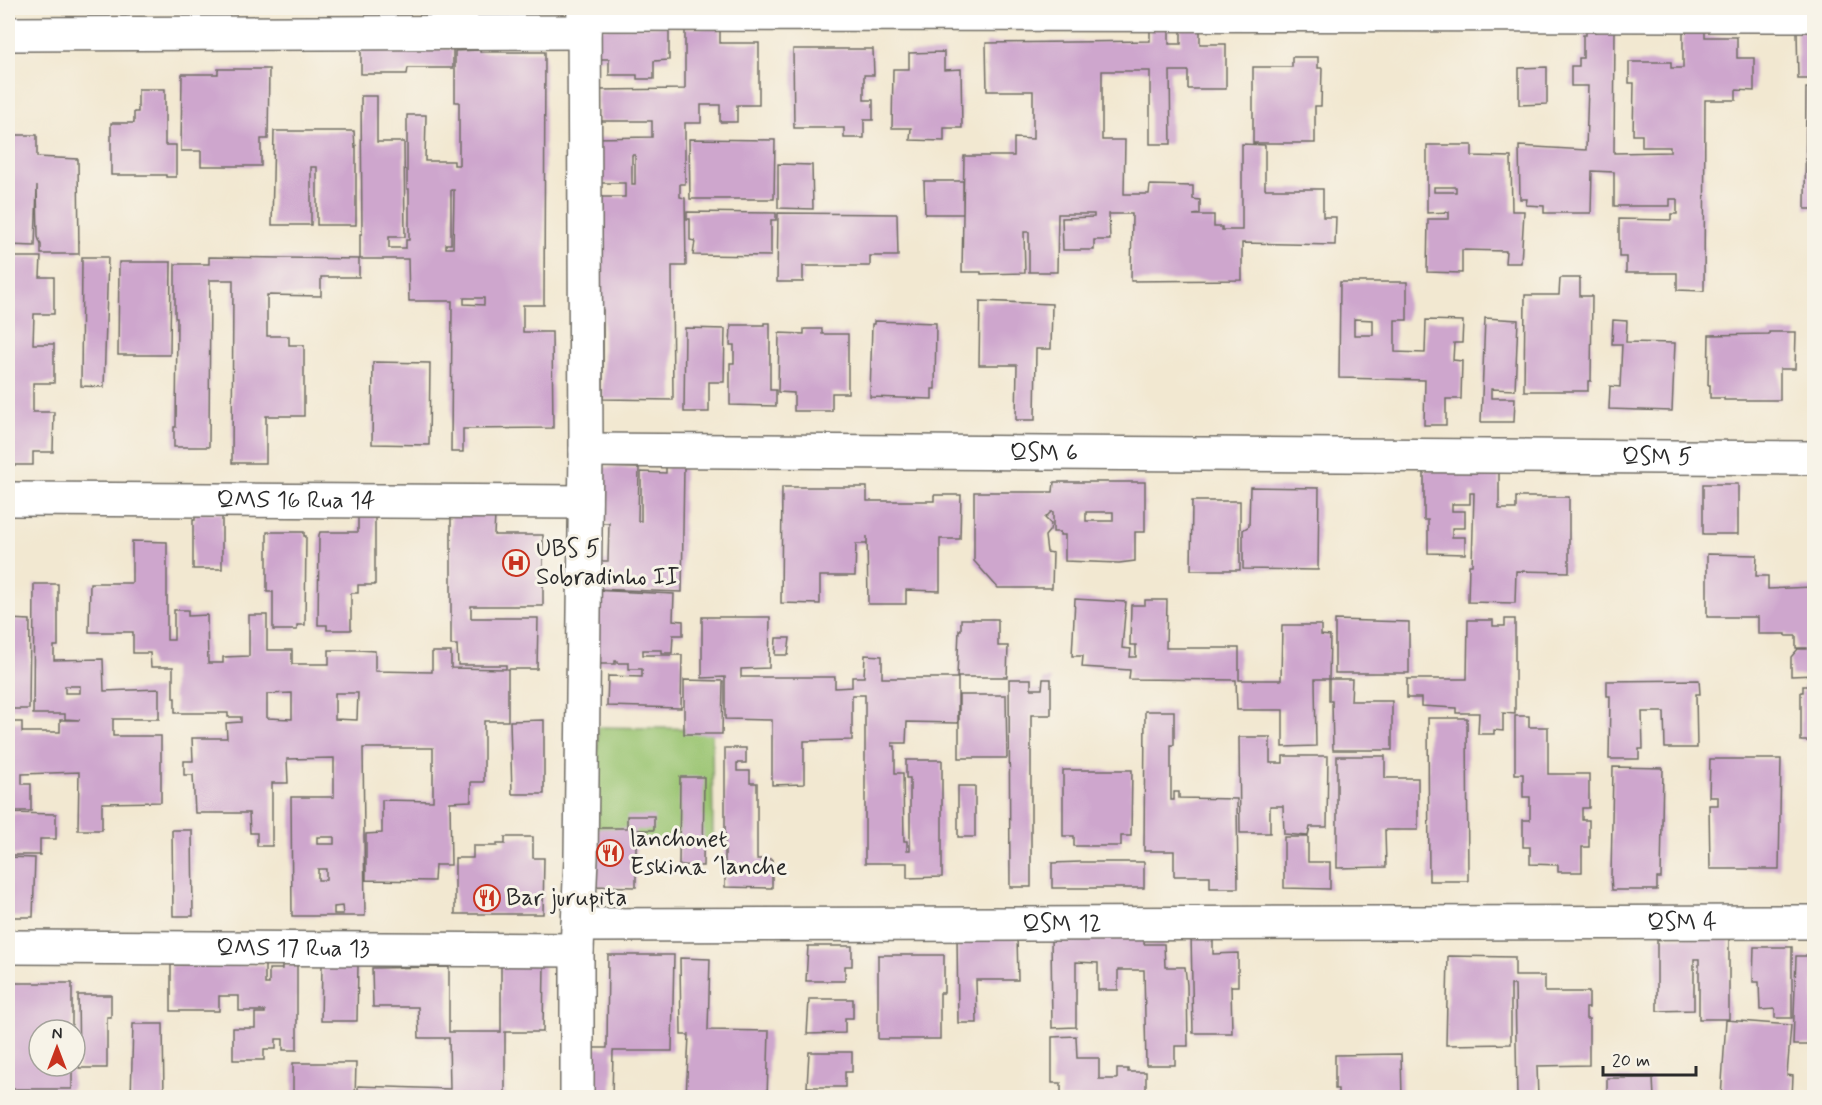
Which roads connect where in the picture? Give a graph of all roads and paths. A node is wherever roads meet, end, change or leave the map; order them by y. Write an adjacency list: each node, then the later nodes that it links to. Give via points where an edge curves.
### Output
1 (1815, 15): 2 (street)
2 (584, 18): 3 (street); 4 (street)
3 (8, 34)
4 (586, 450): 5 (street, QSM 6); 8 (street)
5 (1500, 455): 6 (street, QSM 5)
6 (1815, 458)
7 (8, 499): 8 (street, QMS 16 Rua 14)
8 (585, 502): 11 (street)
9 (1548, 921): 10 (street, QSM 4); 11 (street, QSM 12)
10 (1815, 922)
11 (578, 937): 12 (street, QMS 17 Rua 13); 13 (street)
12 (8, 947)
13 (577, 1098)

